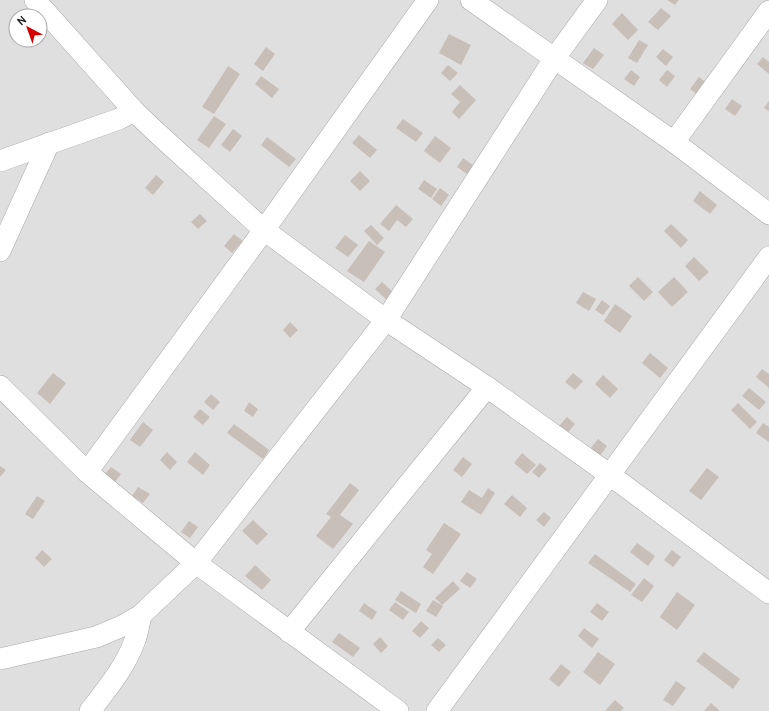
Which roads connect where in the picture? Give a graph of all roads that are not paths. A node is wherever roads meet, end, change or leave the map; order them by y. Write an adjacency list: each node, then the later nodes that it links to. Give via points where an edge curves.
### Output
1 (35, 0): 7 (street)
2 (428, 0): 12 (street)
3 (471, 0): 6 (street)
4 (597, 0): 6 (street)
5 (769, 10): 8 (street)
6 (554, 59): 8 (street); 15 (street)
7 (134, 110): 9 (street, via 119,119); 12 (street)
8 (674, 142): 11 (street)
9 (49, 143): 10 (street); 13 (street)
10 (0, 161)
11 (769, 214)
12 (264, 230): 15 (street); 18 (street)
13 (0, 251)
14 (769, 257): 19 (street)
15 (386, 320): 17 (street); 20 (street)
16 (0, 386): 18 (street)
17 (487, 387): 19 (street); 23 (street)
18 (87, 472): 20 (street)
19 (610, 475): 21 (street); 27 (street)
20 (196, 562): 22 (street); 23 (street)
21 (769, 594)
22 (141, 615): 24 (street, via 120,628 96,637); 26 (street, via 135,640 126,659)
23 (289, 632): 25 (street)
24 (0, 659)
25 (388, 709)
26 (90, 711)
27 (437, 711)

